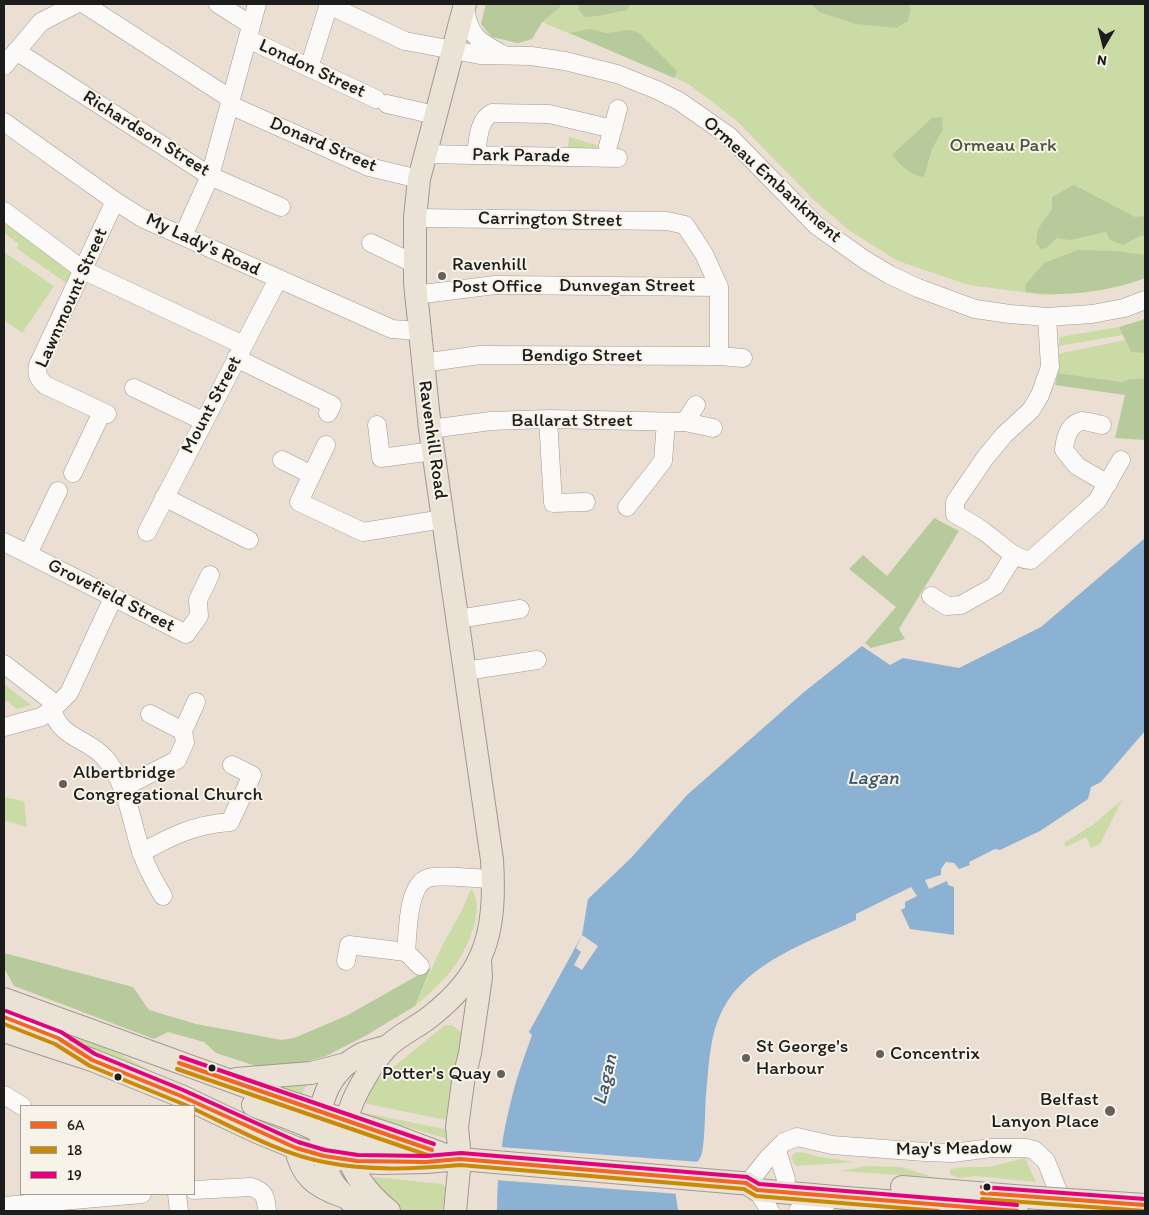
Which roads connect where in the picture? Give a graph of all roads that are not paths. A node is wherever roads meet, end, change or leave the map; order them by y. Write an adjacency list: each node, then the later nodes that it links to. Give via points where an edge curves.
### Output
1 (76, 4): 8 (street, via 41,22)
2 (84, 4): 13 (street, Donard Street)
3 (218, 4): 7 (street, London Street)
4 (258, 4): 7 (street)
5 (329, 4): 9 (street, Ormeau Embankment, via 404,40); 12 (street)
6 (465, 5): 9 (main road, Ravenhill Road); 10 (street, via 466,22 472,32 487,46)
7 (250, 32): 12 (street, London Street); 13 (street)
8 (16, 51): 11 (street); 20 (street, Richardson Street)
9 (452, 51): 10 (street, Ormeau Embankment); 15 (main road, Ravenhill Road)
10 (504, 55): 34 (street, Ormeau Embankment, via 565,61 617,74 664,94 700,114 729,136 817,226 890,275 975,309)
11 (4, 66)
12 (309, 68): 15 (street, London Street, via 381,101)
13 (231, 102): 20 (street); 21 (street, Donard Street, via 369,166)
14 (618, 109): 17 (street)
15 (435, 115): 18 (main road, Ravenhill Road)
16 (4, 122): 22 (street, My Lady's Road)
17 (613, 144): 19 (street, Park Parade); 19 (street, via 549,114 492,113 485,116 481,124)
18 (425, 154): 19 (street, Park Parade); 21 (main road, Ravenhill Road)
19 (476, 155)
20 (210, 176): 23 (street, Richardson Street); 26 (street)
21 (419, 179): 25 (main road, Ravenhill Road)
22 (115, 201): 26 (street, My Lady's Road, via 142,218); 29 (street, Lawnmount Street)
23 (281, 207)
24 (4, 211): 29 (street)
25 (415, 218): 28 (main road, Ravenhill Road); 31 (street, Carrington Street, via 667,221 685,225 704,254)
26 (183, 236): 30 (street, My Lady's Road)
27 (370, 243): 28 (street)
28 (415, 264): 32 (main road, Ravenhill Road)
29 (83, 270): 36 (street); 55 (street, Lawnmount Street, via 36,372 45,385 104,413)
30 (278, 279): 35 (street, My Lady's Road, via 392,329); 36 (street, Mount Street)
31 (719, 287): 32 (street, Dunvegan Street, via 495,285); 37 (street)
32 (415, 295): 35 (main road, Ravenhill Road)
33 (1145, 300): 34 (street, Ormeau Embankment, via 1092,314)
34 (1047, 317): 67 (street, via 1050,367 1040,395 1031,410 1004,434 985,458 956,502 955,514)
35 (419, 331): 39 (main road, Ravenhill Road)
36 (240, 352): 42 (street, via 332,405); 44 (street, Mount Street)
37 (719, 356): 38 (street, Bendigo Street); 39 (street, Bendigo Street, via 480,355)
38 (743, 358)
39 (422, 363): 50 (main road, Ravenhill Road)
40 (134, 388): 44 (street)
41 (696, 405): 46 (street)
42 (328, 413)
43 (548, 419): 45 (street, Ballarat Street); 50 (street, Ballarat Street, via 491,421); 60 (street, via 553,503)
44 (202, 422): 59 (street, Mount Street)
45 (666, 422): 46 (street, Ballarat Street); 61 (street, via 663,462)
46 (685, 422): 49 (street, Ballarat Street)
47 (377, 425): 52 (street, via 381,458)
48 (1102, 425): 57 (street, via 1083,421 1073,426 1065,437 1064,450 1077,466)
49 (713, 428)
50 (430, 429): 52 (main road, Ravenhill Road)
51 (326, 445): 56 (street)
52 (433, 451): 62 (main road, Ravenhill Road)
53 (282, 460): 56 (street)
54 (1121, 460): 57 (street)
55 (73, 473)
56 (312, 475): 62 (street, via 300,502 363,532)
57 (1108, 484): 67 (street, via 1097,501 1036,557 1026,560)
58 (58, 491): 66 (street)
59 (164, 497): 63 (street, Mount Street); 64 (street)
60 (586, 502)
61 (627, 506)
62 (443, 519): 72 (main road, Ravenhill Road)
63 (147, 532)
64 (249, 540)
65 (4, 542): 66 (street, Grovefield Street)
66 (28, 554): 70 (street, Grovefield Street)
67 (1014, 555): 69 (street, via 995,586 961,605 947,606)
68 (210, 575): 70 (street, Grovefield Street, via 198,600 199,616 186,634)
69 (931, 596)
70 (113, 598): 77 (street, via 69,693)
71 (520, 609): 72 (street)
72 (458, 619): 75 (main road, Ravenhill Road)
73 (537, 660): 75 (street)
74 (4, 664): 77 (street, via 53,702)
75 (466, 671): 84 (main road, Ravenhill Road)
76 (196, 702): 80 (street)
77 (54, 709): 79 (street, via 41,717); 82 (street, via 54,717 66,731 105,758)
78 (150, 714): 80 (street)
79 (4, 727)
80 (183, 731): 82 (street, via 185,742 177,760)
81 (232, 765): 83 (street, via 252,775 230,822 175,834)
82 (122, 788): 83 (street)
83 (141, 853): 85 (street)
84 (493, 878): 86 (street, via 428,877 419,883 412,894); 87 (main road, Ravenhill Road, via 490,922)
85 (163, 896)
86 (406, 952): 88 (street, via 349,946); 89 (street)
87 (480, 958): 91 (main road, Ravenhill Road); 94 (main road)
88 (346, 961)
89 (420, 966)
90 (4, 1000): 98 (main road)
91 (448, 1002): 94 (main road, via 463,1017); 95 (main road, Ravenhill Road)
92 (4, 1017): 96 (street, via 58,1038)
93 (4, 1031): 96 (main road)
94 (471, 1044): 107 (main road, via 457,1127)
95 (388, 1046): 97 (main road, Ravenhill Road, via 363,1053); 103 (main road, Ravenhill Road, via 356,1093 350,1107)
96 (92, 1060): 104 (main road, via 182,1096)
97 (346, 1064): 99 (main road, via 311,1073); 102 (main road, Ravenhill Road, via 329,1084 322,1101)
98 (194, 1068): 99 (main road); 102 (main road, via 223,1093 296,1122)
99 (228, 1080): 102 (main road)
100 (4, 1095): 101 (street)
101 (20, 1105)
102 (320, 1122): 103 (main road); 103 (main road, via 338,1146); 106 (main road)
103 (347, 1140): 106 (main road); 107 (main road, via 413,1142); 107 (main road, via 380,1163); 122 (main road, via 359,1180)
104 (296, 1148): 106 (main road); 113 (main road, via 306,1175 324,1189)
105 (778, 1148): 108 (street); 109 (street, May's Meadow); 127 (street, May's Meadow, via 797,1137 832,1145 925,1152 1026,1148 1046,1160)
106 (324, 1156): 113 (main road, via 332,1180)
107 (457, 1159): 109 (main road); 123 (main road)
108 (786, 1180): 109 (main road); 116 (main road, bridge)
109 (752, 1183): 115 (main road); 124 (street)
110 (195, 1190): 120 (street, via 251,1186 260,1189)
111 (136, 1195): 118 (street)
112 (177, 1195): 119 (street)
113 (345, 1196): 121 (main road)
114 (34, 1198): 117 (street); 118 (street)
115 (846, 1198): 125 (street, via 833,1204 808,1204); 126 (main road)
116 (1145, 1205)
117 (4, 1206)
118 (72, 1206)
119 (178, 1211)
120 (268, 1211)
121 (362, 1211)
122 (389, 1211)
123 (455, 1211)
124 (770, 1211)
125 (798, 1211)
126 (1017, 1211)
127 (1066, 1211)

